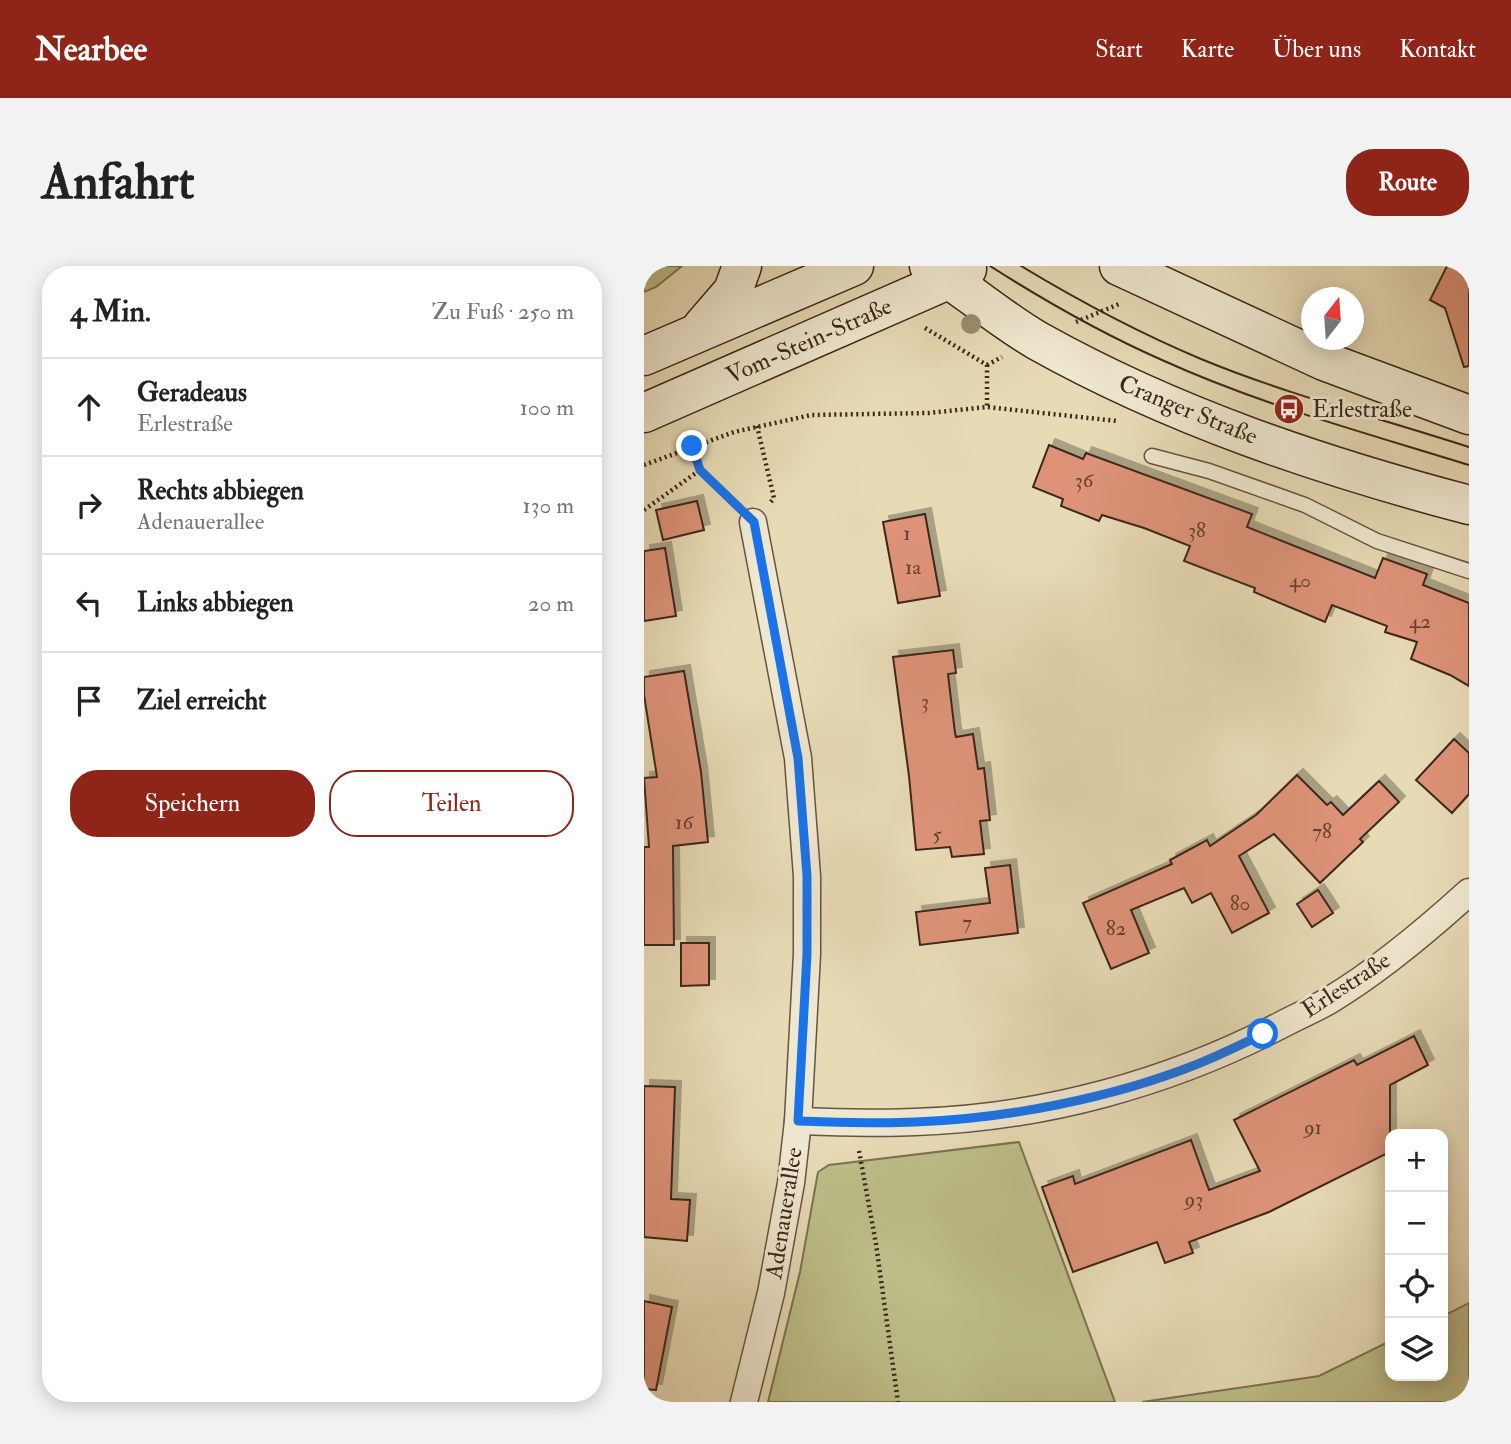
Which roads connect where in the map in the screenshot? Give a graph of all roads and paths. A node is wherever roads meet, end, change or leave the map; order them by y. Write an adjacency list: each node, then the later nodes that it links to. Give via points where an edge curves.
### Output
1 (742, 266): 5 (main road, via 733,291)
2 (854, 266): 5 (main road, Vom-Stein-Straße)
3 (1119, 266): 9 (main road, via 1324,361)
4 (950, 270): 8 (main road, Vom-Stein-Straße); 15 (main road, Cranger Straße, via 1035,339 1163,404 1280,447)
5 (696, 333): 6 (main road, Vom-Stein-Straße)
6 (644, 356)
7 (987, 365): 10 (path, via 987,407 811,415)
8 (644, 413)
9 (1469, 415)
10 (757, 426): 11 (path); 17 (path, via 774,498)
11 (692, 446): 13 (path); 14 (path)
12 (1152, 456): 18 (lane, via 1305,505 1377,541)
13 (644, 465)
14 (700, 470): 16 (path); 17 (path)
15 (1469, 505)
16 (644, 510)
17 (754, 522): 20 (street, Adenauerallee, via 799,771 807,876)
18 (1469, 571)
19 (1469, 892): 21 (street, Erlestraße, via 1330,1000 1195,1065 1127,1088 1054,1105 916,1122)
20 (798, 1121): 21 (street, Erlestraße); 22 (street, Adenauerallee, via 771,1293)
21 (854, 1122): 23 (path)
22 (744, 1402)
23 (898, 1402)

